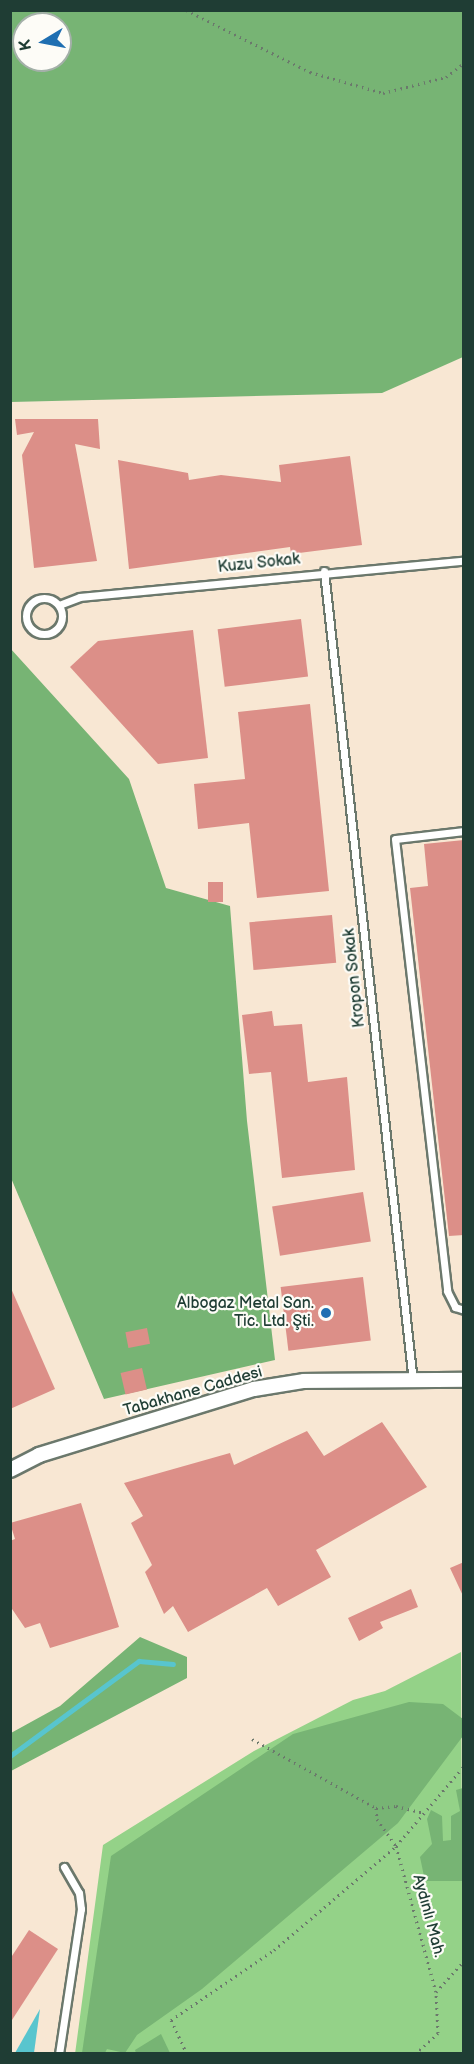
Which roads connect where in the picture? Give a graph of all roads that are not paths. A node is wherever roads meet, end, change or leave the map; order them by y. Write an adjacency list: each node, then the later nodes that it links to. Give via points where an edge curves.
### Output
1 (464, 561): 2 (lane, Kuzu Sokak)
2 (324, 571): 3 (lane, Kuzu Sokak, via 80,597); 7 (lane, Kropon Sokak)
3 (59, 605): 3 (lane, via 49,598 36,599 27,607 28,625 37,633 54,632 62,616)
4 (464, 831): 5 (lane, via 395,839 447,1292 455,1307)
5 (464, 1311)
6 (464, 1380): 7 (street, Tabakhane Caddesi)
7 (413, 1382): 8 (street, Tabakhane Caddesi, via 304,1381 254,1389 39,1455)
8 (10, 1470)
9 (64, 1867): 10 (lane, via 79,1893 81,1909)
10 (59, 2054)

